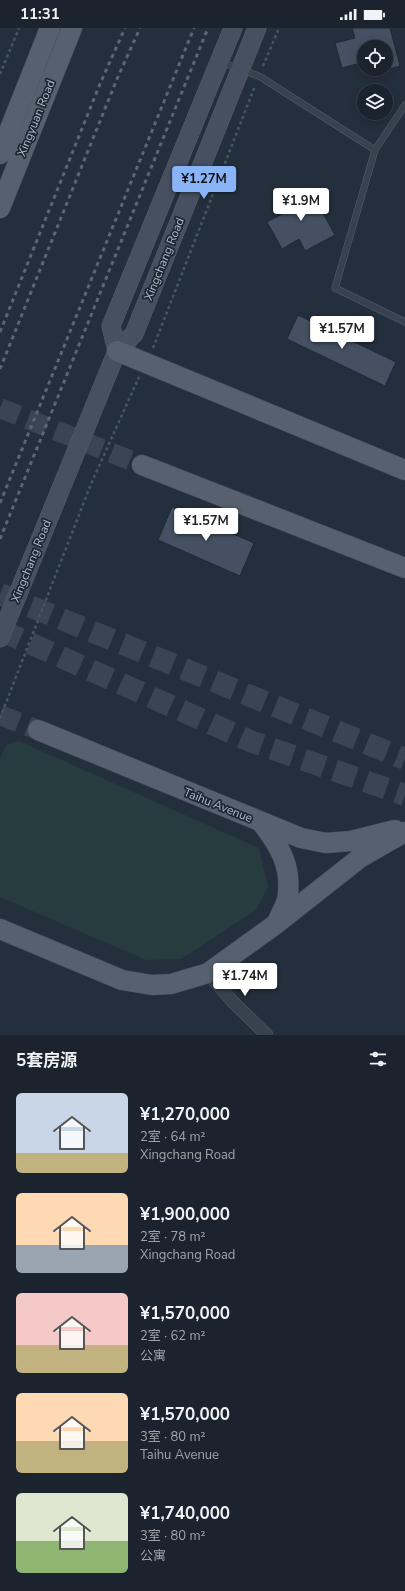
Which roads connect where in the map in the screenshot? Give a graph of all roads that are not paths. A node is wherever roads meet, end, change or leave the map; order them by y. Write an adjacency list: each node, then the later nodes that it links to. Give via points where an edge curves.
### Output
1 (50, 28): 9 (main road, Xingyuan Road)
2 (72, 28): 10 (main road, Xingyuan Road)
3 (233, 28): 5 (main road, Xingchang Road)
4 (257, 28): 6 (main road, Xingchang Road)
5 (219, 62): 6 (lane); 12 (main road, Xingchang Road, via 111,326)
6 (240, 70): 8 (lane, via 259,76); 12 (main road, Xingchang Road, via 134,334)
7 (405, 105): 8 (lane)
8 (375, 150): 11 (lane, via 335,288)
9 (0, 154)
10 (0, 208)
11 (405, 322)
12 (117, 351): 14 (main road); 16 (main road, Xingchang Road)
13 (142, 465): 15 (main road)
14 (405, 470)
15 (405, 568)
16 (0, 638)
17 (38, 730): 18 (main road, Taihu Avenue)
18 (261, 822): 19 (main road, Taihu Avenue, via 301,838 326,843 351,841 382,832); 20 (main road, via 275,840 285,860 288,878 287,900)
19 (405, 830): 20 (main road, via 360,857)
20 (276, 924): 22 (main road)
21 (0, 929): 22 (main road, via 122,980 152,985 171,984)
22 (208, 973): 23 (street)
23 (267, 1035)

